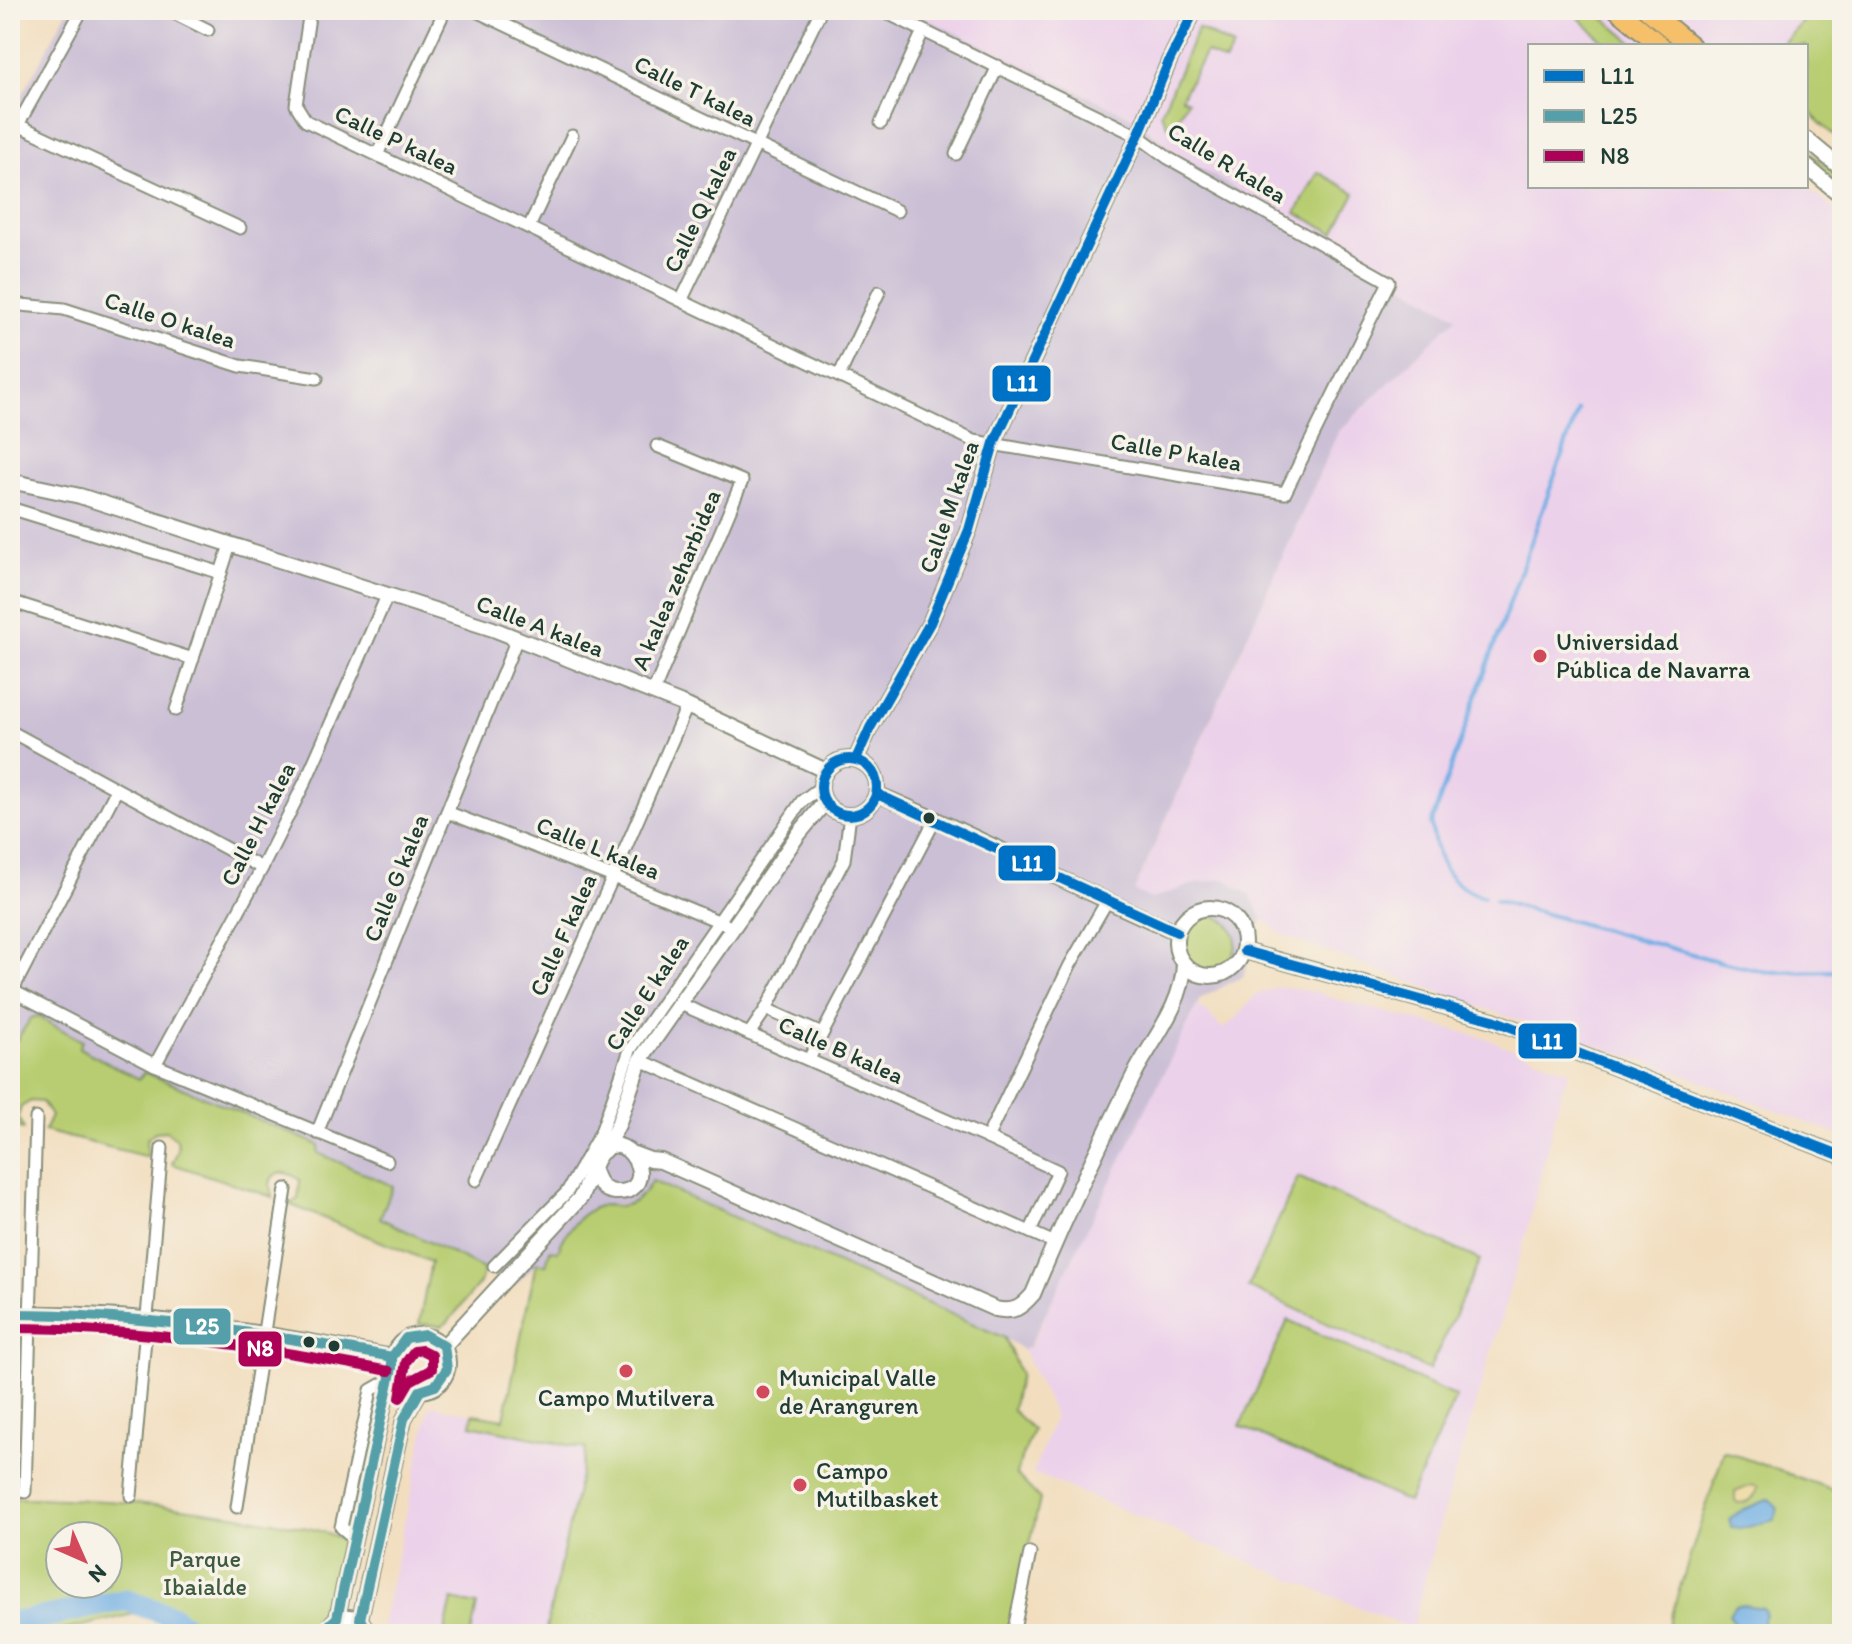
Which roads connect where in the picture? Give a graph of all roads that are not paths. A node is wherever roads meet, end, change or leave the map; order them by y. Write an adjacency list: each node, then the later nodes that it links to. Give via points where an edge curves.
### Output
1 (82, 10): 17 (street)
2 (168, 10): 11 (street)
3 (310, 10): 24 (street, Calle P kalea, via 296,105 306,121)
4 (445, 10): 24 (street)
5 (474, 10): 22 (street, Calle T kalea)
6 (821, 10): 22 (street, Calle Q kalea)
7 (881, 10): 12 (street, Calle R kalea)
8 (1195, 10): 19 (street, Calle M kalea)
9 (1618, 10): 13 (highway)
10 (1648, 10): 14 (highway)
11 (208, 30)
12 (923, 31): 15 (street, Calle R kalea); 16 (street)
13 (1659, 44)
14 (1689, 44)
15 (998, 66): 19 (street, Calle R kalea); 23 (street)
16 (881, 123)
17 (18, 125): 20 (street); 30 (street)
18 (572, 136): 29 (street)
19 (1138, 136): 31 (street, Calle R kalea); 37 (street, Calle M kalea)
20 (10, 139)
21 (1808, 141): 26 (street)
22 (756, 145): 28 (street, Calle T kalea); 33 (street, Calle Q kalea)
23 (956, 154)
24 (377, 155): 29 (street, Calle P kalea)
25 (1808, 168): 27 (street)
26 (1842, 169)
27 (1842, 196)
28 (897, 211)
29 (529, 227): 33 (street, Calle P kalea)
30 (240, 228)
31 (1389, 282): 37 (street, Calle P kalea, via 1285,493)
32 (879, 292): 35 (street)
33 (682, 299): 35 (street, Calle P kalea)
34 (10, 304): 36 (street, Calle O kalea, via 64,309 240,366)
35 (839, 376): 37 (street, Calle P kalea, via 974,441)
36 (317, 378)
37 (994, 443): 51 (street, Calle M kalea, via 969,530 930,623)
38 (657, 446): 47 (street, A kalea zeharbidea, via 742,481)
39 (10, 481): 41 (street, Calle A kalea, via 80,496)
40 (10, 508): 42 (street)
41 (230, 545): 42 (street); 43 (street, Calle A kalea)
42 (221, 573): 46 (street)
43 (387, 596): 45 (street, Calle A kalea); 59 (street, Calle H kalea)
44 (10, 601): 46 (street)
45 (516, 641): 47 (street, Calle A kalea); 56 (street, Calle G kalea)
46 (193, 659): 49 (street)
47 (653, 693): 48 (street, Calle A kalea)
48 (687, 706): 52 (street, Calle A kalea); 60 (street, Calle F kalea)
49 (176, 710)
50 (10, 731): 53 (street)
51 (856, 759): 52 (street, via 839,761); 55 (street, via 871,769)
52 (826, 771): 54 (street)
53 (116, 791): 59 (street); 67 (street)
54 (823, 794): 57 (street, via 832,809); 62 (street, via 798,835)
55 (877, 794): 57 (street, via 862,812); 58 (street)
56 (447, 812): 60 (street, Calle L kalea); 78 (street, Calle G kalea)
57 (850, 815): 70 (street, via 844,860)
58 (936, 818): 61 (street); 72 (street)
59 (262, 868): 75 (street, Calle H kalea)
60 (613, 877): 62 (street, Calle L kalea); 88 (street, Calle F kalea)
61 (1107, 901): 63 (street); 79 (street, via 1070,965)
62 (726, 925): 69 (street); 94 (street, Calle E kalea, via 630,1050 601,1132 567,1192)
63 (1177, 932): 64 (street, via 1188,916 1209,908 1225,911 1236,918 1244,934); 65 (street, via 1176,948)
64 (1244, 951): 66 (street, via 1236,966); 83 (street, via 1493,1020)
65 (1184, 964): 66 (street); 68 (street)
66 (1207, 977): 68 (street)
67 (11, 993): 75 (street)
68 (1177, 999): 93 (street, via 1135,1073)
69 (678, 1003): 71 (street, Calle B kalea); 74 (street)
70 (766, 1009): 71 (street); 72 (street)
71 (749, 1034): 73 (street, Calle B kalea)
72 (822, 1034): 73 (street)
73 (809, 1059): 79 (street, Calle B kalea)
74 (640, 1060): 77 (street); 92 (street, Calle E kalea)
75 (155, 1065): 78 (street)
76 (36, 1118): 95 (street)
77 (618, 1125): 81 (street); 82 (street)
78 (317, 1133): 84 (street)
79 (987, 1138): 92 (street, Calle B kalea, via 1058,1171)
80 (162, 1148): 97 (street)
81 (604, 1151): 82 (street); 86 (street)
82 (630, 1151): 85 (street); 87 (street)
83 (1842, 1156)
84 (387, 1161)
85 (681, 1170): 87 (street, via 654,1167); 93 (street, via 1008,1312 1033,1294)
86 (594, 1171): 90 (street); 91 (street)
87 (639, 1175): 90 (street, via 627,1190)
88 (476, 1180)
89 (286, 1189): 98 (street)
90 (606, 1189): 91 (street)
91 (581, 1197): 99 (street)
92 (1030, 1232): 93 (street, Calle E kalea)
93 (1055, 1243)
94 (494, 1266)
95 (32, 1313): 96 (street); 97 (street); 102 (street)
96 (10, 1314)
97 (148, 1320): 98 (street); 103 (street)
98 (263, 1335): 100 (street); 104 (street)
99 (444, 1346): 100 (street, via 425,1335 412,1335 402,1341); 101 (street, via 449,1365 444,1379)
100 (391, 1368): 101 (street, via 405,1387); 106 (street)
101 (420, 1391): 107 (street, via 404,1419)
102 (25, 1492)
103 (131, 1496)
104 (237, 1507)
105 (1030, 1553): 110 (street)
106 (337, 1618): 107 (street); 108 (street)
107 (360, 1619): 109 (street)
108 (326, 1634)
109 (369, 1634)
110 (1013, 1634)

